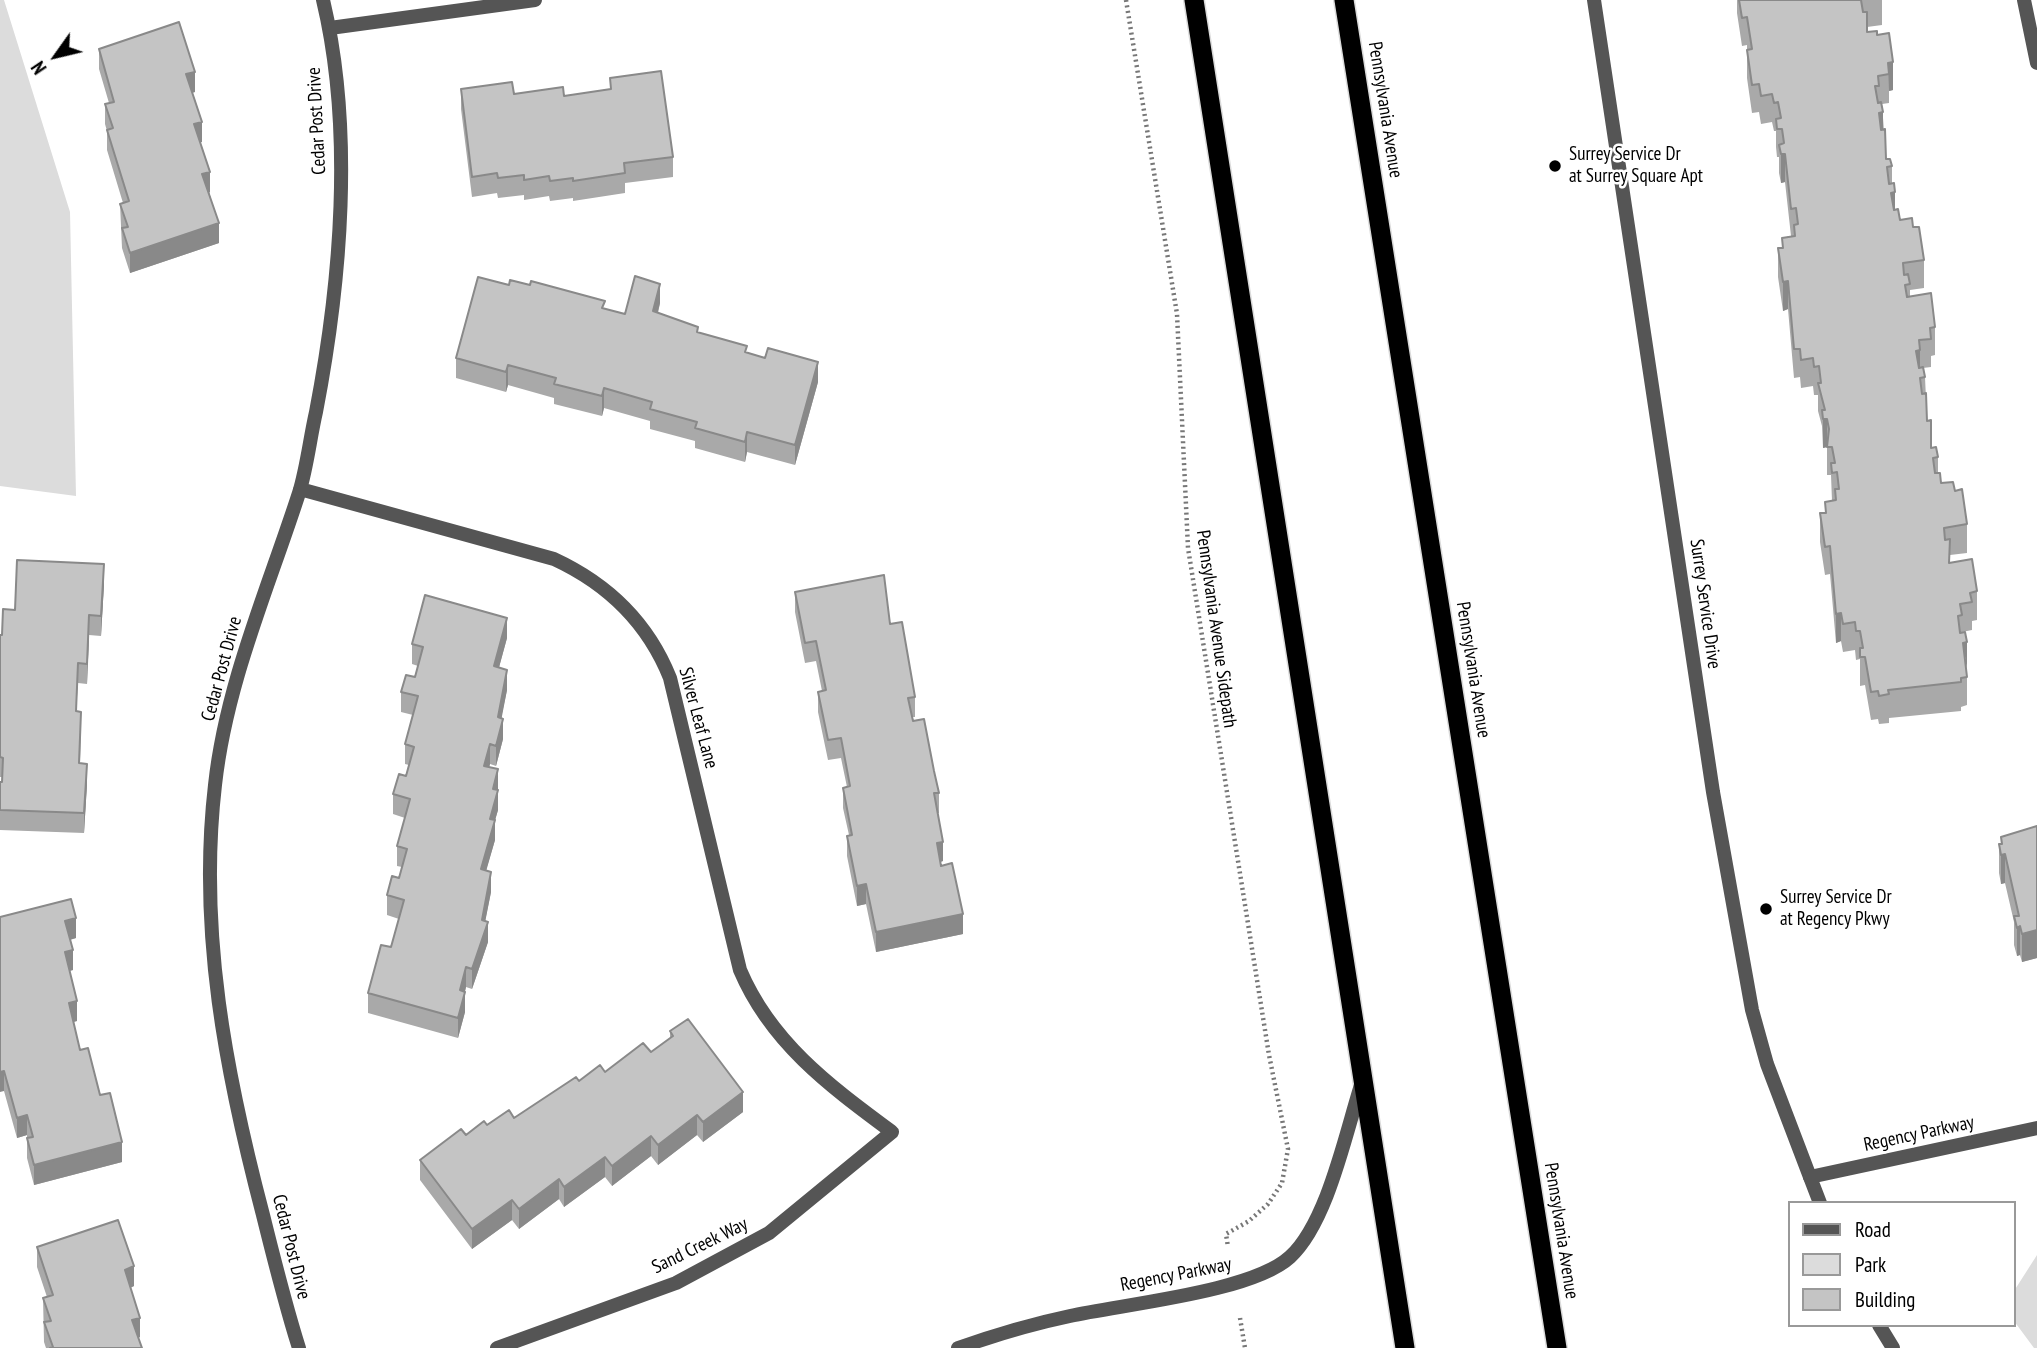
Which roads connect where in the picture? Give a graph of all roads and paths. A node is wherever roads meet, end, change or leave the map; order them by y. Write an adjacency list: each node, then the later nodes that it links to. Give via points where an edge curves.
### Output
1 (323, 0): 8 (street, Cedar Post Drive)
2 (535, 0): 8 (street)
3 (1126, 0): 16 (path, Pennsylvania Avenue Sidepath, via 1177,314 1188,548 1288,1149 1282,1183 1268,1204 1249,1222)
4 (1194, 0): 11 (highway)
5 (1344, 0): 22 (highway, Pennsylvania Avenue)
6 (1594, 0): 14 (street, Surrey Service Drive, via 1713,792 1752,1010 1767,1064)
7 (2024, 0): 9 (street)
8 (330, 28): 10 (street, Cedar Post Drive, via 339,104 335,283 327,356)
9 (2037, 60)
10 (300, 489): 13 (street, Silver Leaf Lane, via 554,559 612,593 645,631 670,678 740,970 750,993 821,1080); 18 (street, Cedar Post Drive, via 231,703 215,781 209,853 209,920 225,1055)
11 (1364, 1078): 20 (street, Regency Parkway, via 1319,1214 1290,1257 1275,1267 1235,1284 1069,1316); 21 (highway)
12 (2037, 1128): 14 (street, Regency Parkway)
13 (892, 1132): 19 (street, Sand Creek Way, via 769,1233 676,1283)
14 (1810, 1177): 15 (street, Surrey Service Drive)
15 (1819, 1201)
16 (1226, 1234)
17 (1879, 1327): 23 (street)
18 (299, 1348)
19 (497, 1348)
20 (958, 1348)
21 (1405, 1348)
22 (1556, 1348)
23 (1893, 1348)

